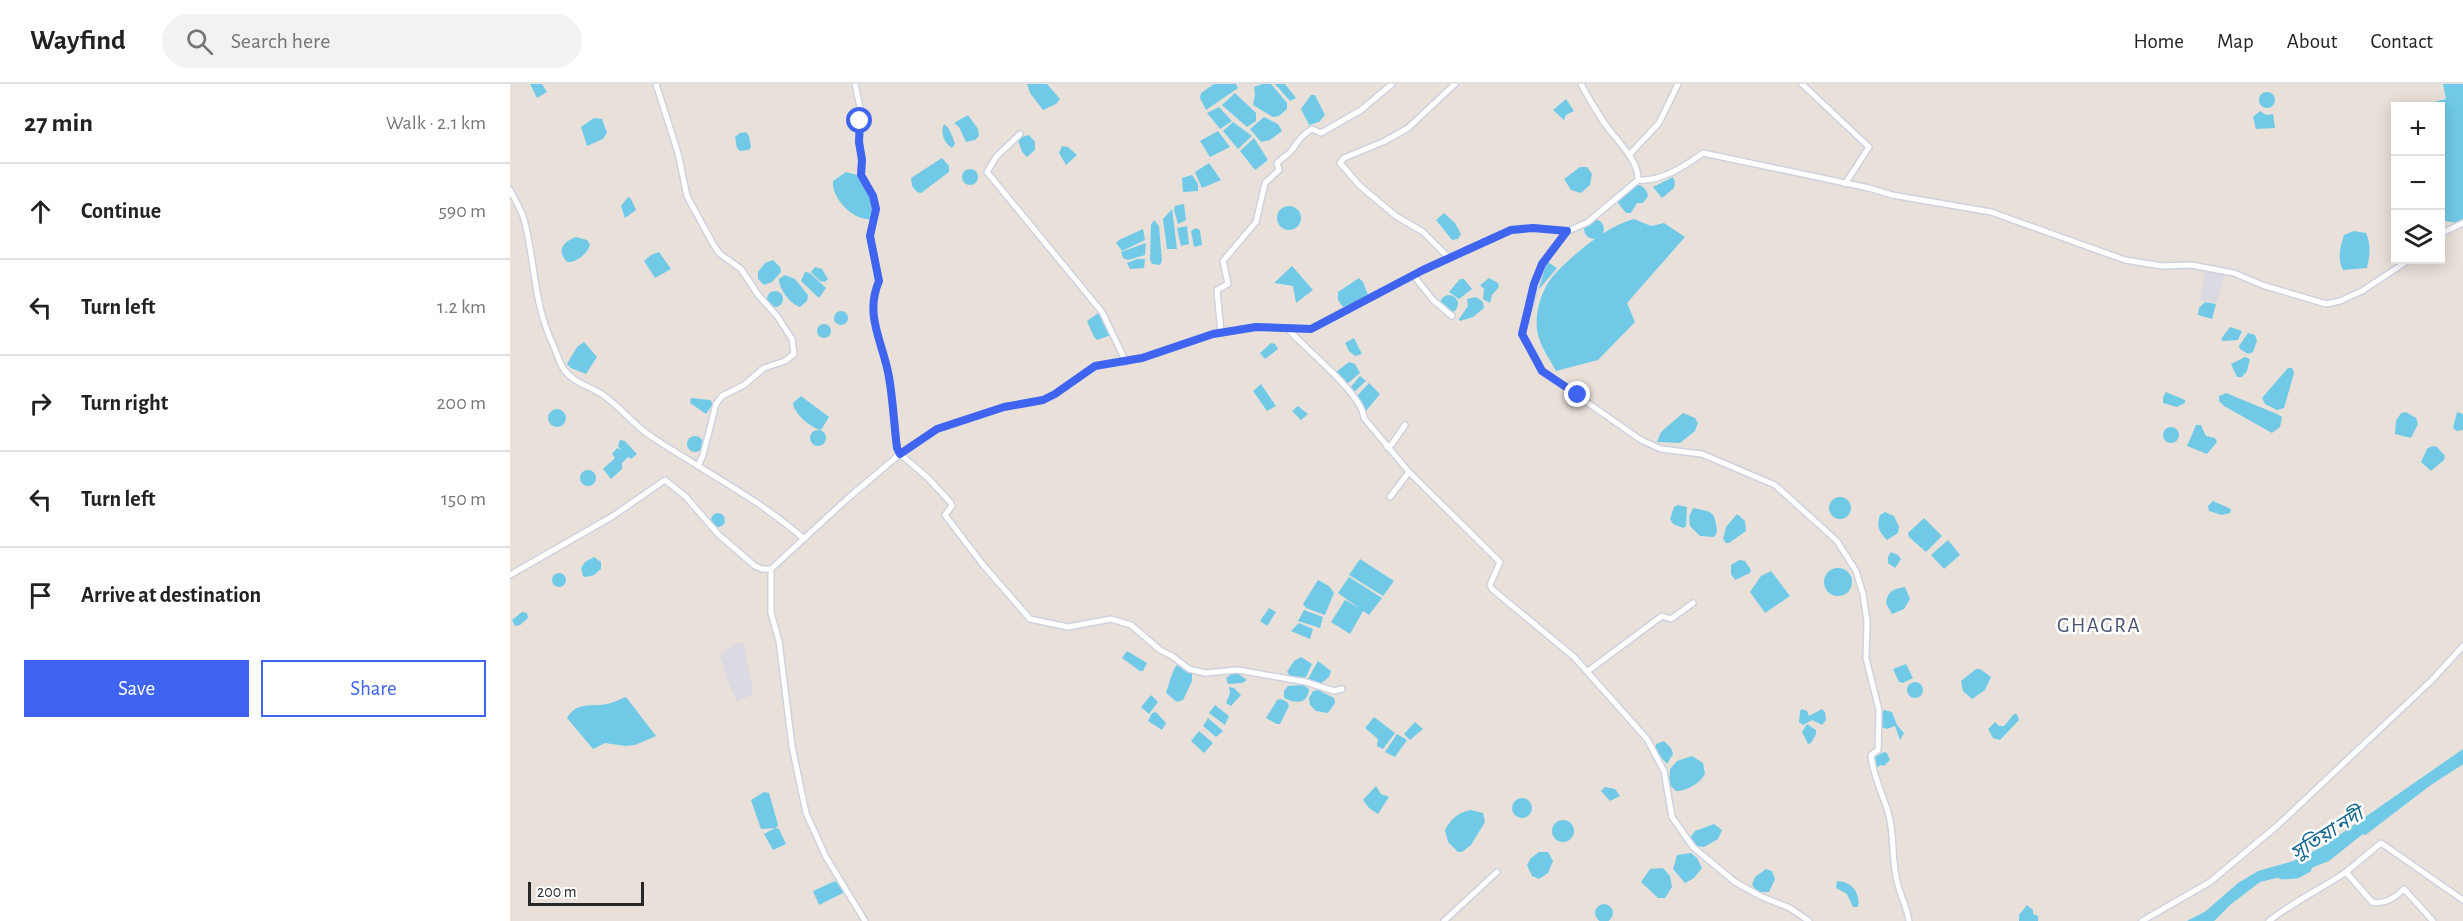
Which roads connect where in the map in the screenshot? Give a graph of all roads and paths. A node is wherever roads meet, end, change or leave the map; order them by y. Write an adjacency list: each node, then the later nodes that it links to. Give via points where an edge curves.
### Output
1 (656, 84): 26 (street, via 690,202 720,254 741,269 777,315 794,348 794,354 785,361 764,368 744,385 722,396 716,404)
2 (855, 84): 25 (street, via 860,107 861,175 876,209 870,236 879,281 874,291 873,315 886,361)
3 (1392, 84): 21 (street, via 1361,110 1321,133 1312,129 1306,132 1277,163 1279,170 1264,183 1256,222 1223,261 1228,284 1217,290)
4 (1455, 84): 16 (street, via 1408,128 1340,163 1360,186 1423,232)
5 (1581, 84): 9 (street)
6 (1678, 84): 9 (street, via 1659,123)
7 (1802, 84): 11 (street, via 1869,147)
8 (1020, 134): 22 (street, via 996,157 987,172 1102,312)
9 (1629, 155): 10 (street)
10 (1638, 180): 11 (street, via 1659,177 1703,153); 14 (street, via 1588,222)
11 (1845, 184): 17 (street, via 1991,212 2125,260 2234,273 2326,304 2362,291)
12 (510, 190): 26 (street, via 525,222 543,324 564,370 608,399 651,437)
13 (2463, 223): 15 (street)
14 (1567, 231): 16 (street, via 1511,230); 42 (street, via 1542,264 1522,334 1542,371 1641,440 1661,449 1702,454 1775,485 1837,541 1856,572 1867,621 1866,658 1879,710 1878,750 1871,755 1873,775 1892,828 1897,882)
15 (2445, 232)
16 (1449, 258): 18 (street)
17 (2403, 264)
18 (1414, 276): 19 (street, via 1432,300); 20 (street, via 1311,329)
19 (1452, 316)
20 (1288, 329): 21 (street, via 1256,327); 24 (street, via 1339,379)
21 (1221, 333): 22 (street)
22 (1126, 362): 25 (street, via 1095,366 1043,400 1004,407 937,429)
23 (1405, 425): 24 (street)
24 (1387, 447): 27 (street)
25 (900, 454): 29 (street); 35 (street, via 951,503 945,517 1030,619 1068,627 1111,619 1131,626 1189,669 1205,673 1238,670 1334,691)
26 (698, 466): 29 (street, via 754,499)
27 (1409, 472): 28 (street); 34 (street, via 1500,562 1490,585 1492,589)
28 (1390, 497)
29 (804, 539): 30 (street)
30 (771, 569): 31 (street, via 762,569 746,558 665,480 613,516); 39 (street, via 771,613 779,641 792,746 806,813 826,858)
31 (510, 575)
32 (1693, 603): 34 (street, via 1671,619 1662,616)
33 (2463, 646): 43 (street, via 2278,825 2210,882)
34 (1588, 671): 41 (street, via 1647,739 1664,771 1672,817 1693,848 1735,882)
35 (1342, 689)
36 (1497, 872): 40 (street)
37 (2346, 872): 38 (street, via 2382,843); 44 (street, via 2290,904); 45 (street, via 2372,902 2396,897 2404,889)
38 (2463, 900)
39 (865, 921)
40 (1444, 921)
41 (1809, 921)
42 (1909, 921)
43 (2142, 921)
44 (2269, 921)
45 (2433, 921)

